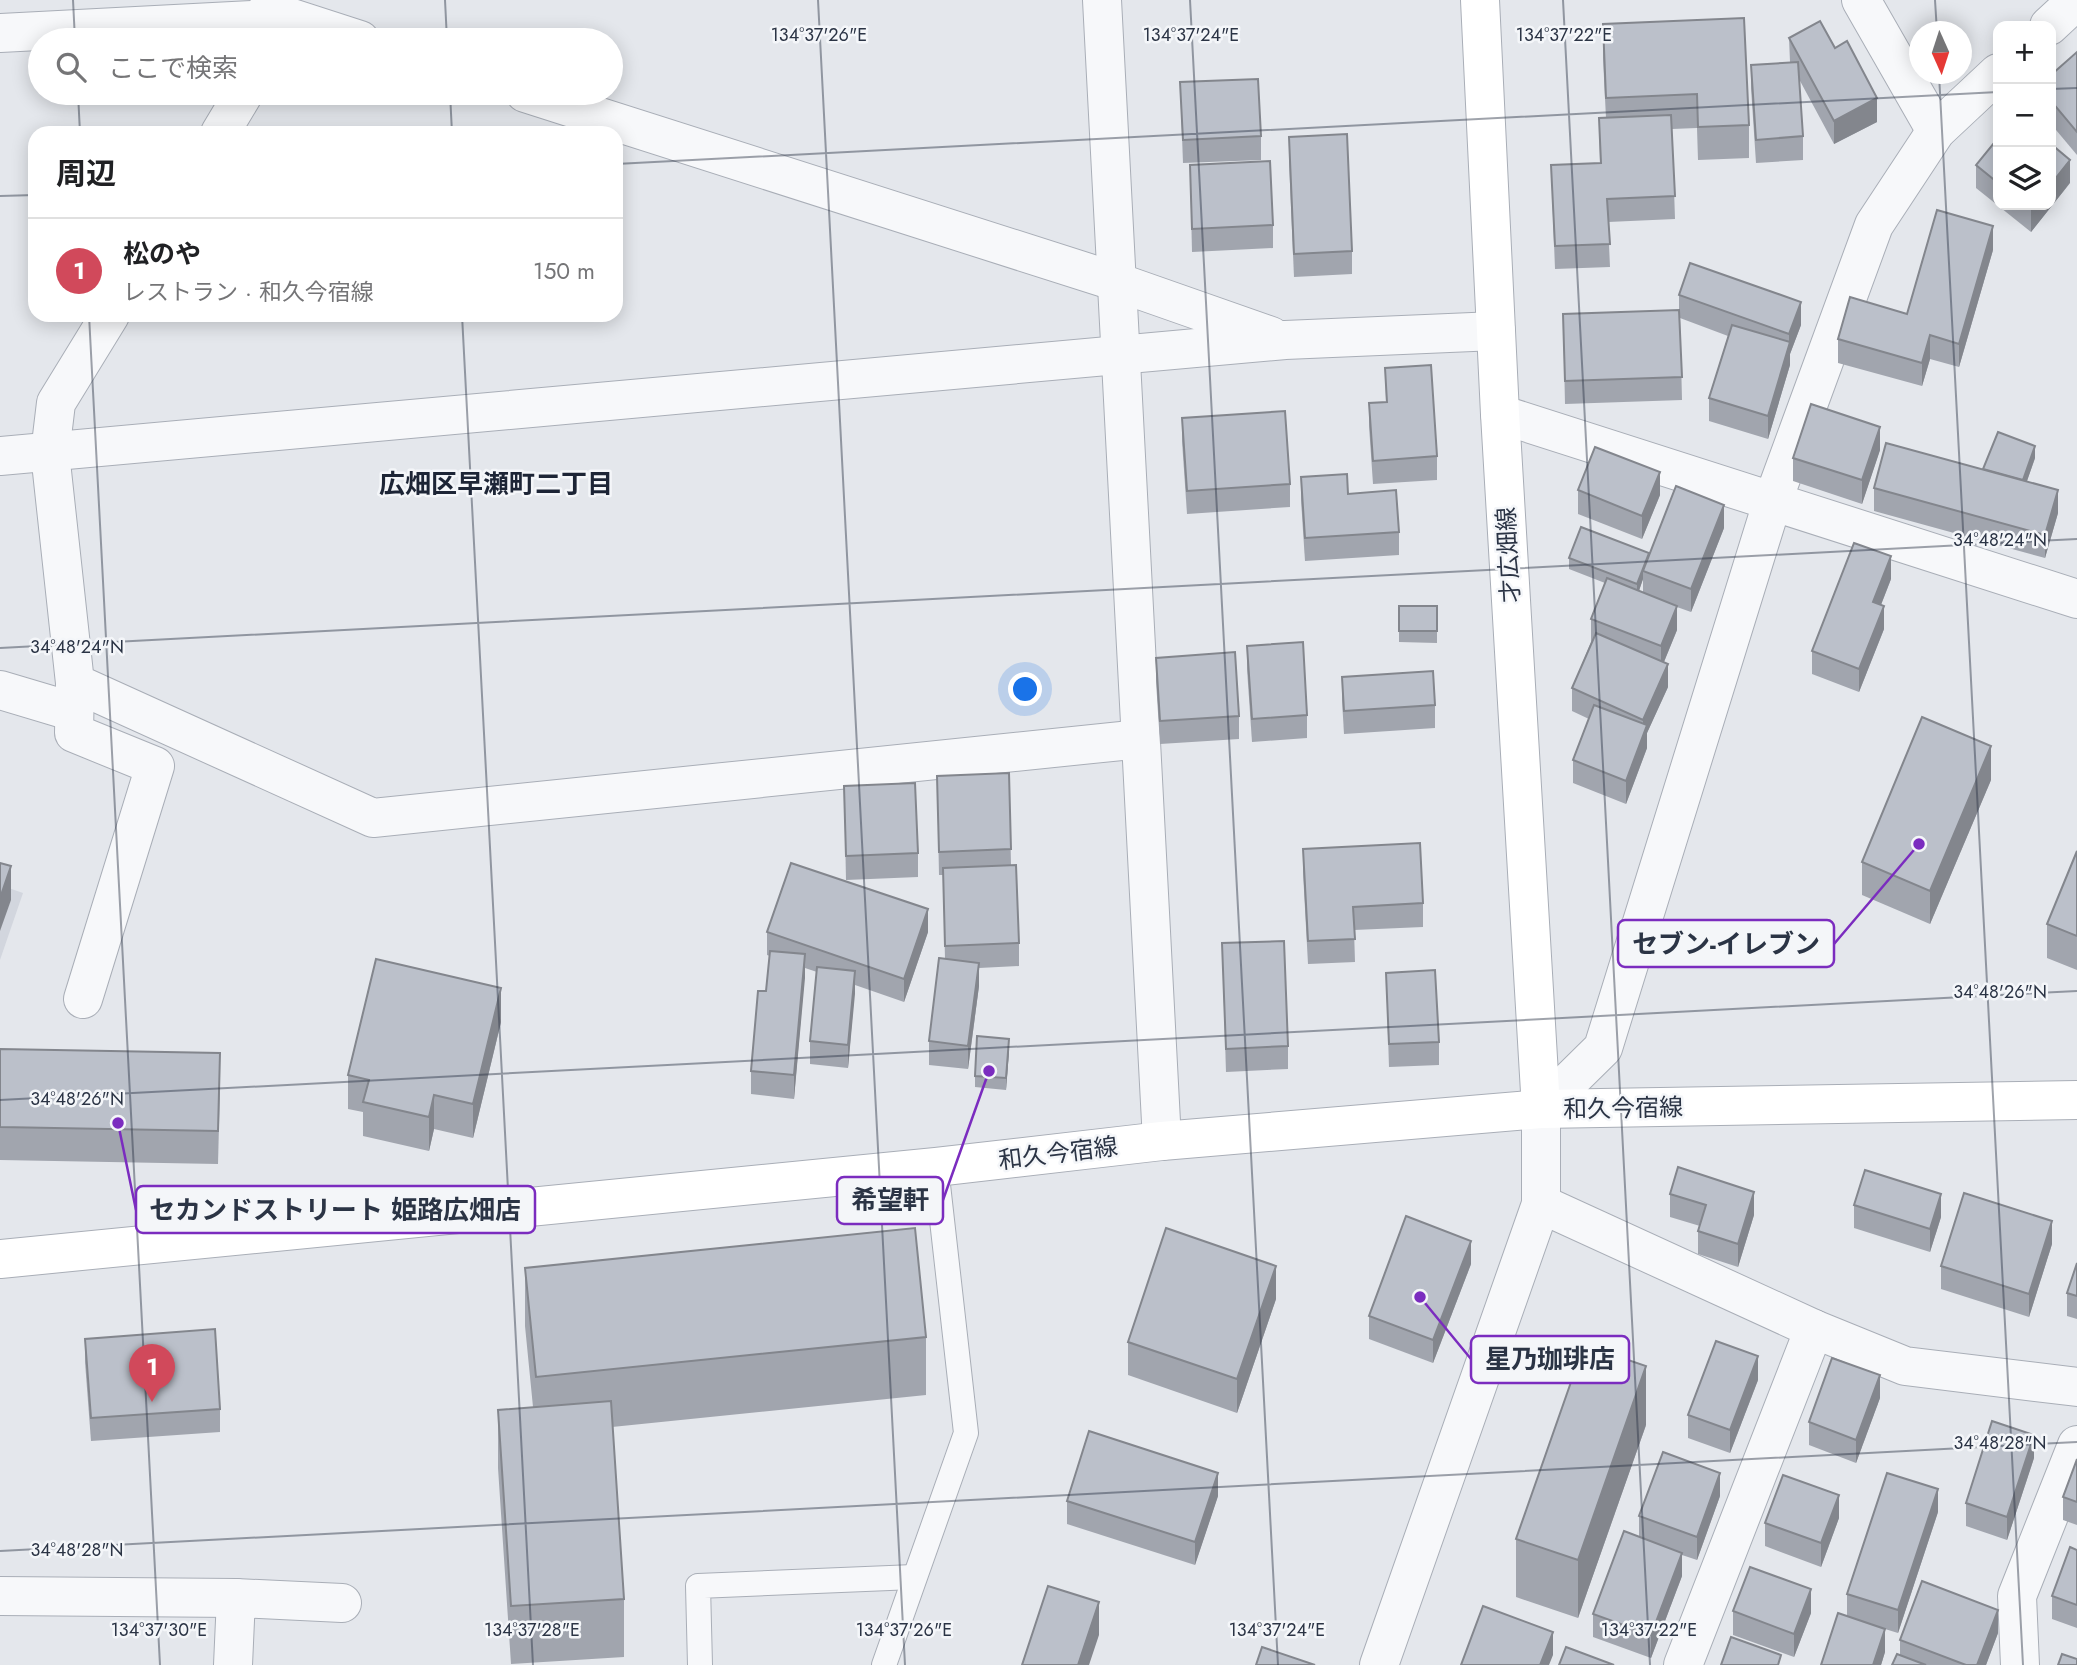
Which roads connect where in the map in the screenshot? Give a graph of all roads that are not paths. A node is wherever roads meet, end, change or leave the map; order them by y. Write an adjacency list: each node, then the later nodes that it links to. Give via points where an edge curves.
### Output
1 (235, 0): 6 (street)
2 (1102, 0): 17 (street)
3 (1480, 0): 19 (main road, 才広畑線)
4 (1861, 0): 16 (street)
5 (2077, 0): 7 (street)
6 (285, 19): 8 (street); 9 (street)
7 (2054, 21)
8 (102, 28)
9 (317, 28)
10 (28, 32): 11 (street)
11 (0, 33)
12 (1993, 78): 16 (street)
13 (237, 105): 15 (street)
14 (563, 105): 17 (street)
15 (224, 126)
16 (1936, 131): 25 (street, via 1874,225)
17 (1117, 282): 20 (street); 21 (street)
18 (106, 322): 23 (street, via 56,403)
19 (1496, 331): 20 (street); 22 (main road, 才広畑線)
20 (1285, 340): 21 (street)
21 (1121, 355): 23 (street); 29 (street)
22 (1500, 414): 25 (street); 32 (main road, 才広畑線)
23 (50, 453): 24 (street); 28 (street)
24 (0, 456)
25 (1772, 503): 26 (street); 32 (street, via 1603,1048)
26 (2077, 599)
27 (0, 690): 28 (street)
28 (75, 697): 29 (street, via 373,818); 30 (street, via 74,733 155,766)
29 (1141, 739): 33 (street)
30 (83, 999)
31 (2077, 1100): 32 (main road, 和久今宿線)
32 (1541, 1109): 33 (main road, 和久今宿線); 35 (street)
33 (1162, 1141): 34 (main road, 和久今宿線)
34 (936, 1167): 36 (main road, 和久今宿線); 40 (lane, via 966,1433)
35 (1541, 1204): 37 (street); 47 (street)
36 (0, 1259)
37 (1814, 1329): 38 (street, via 1905,1366); 48 (street)
38 (2077, 1387)
39 (2077, 1444): 49 (street, via 2017,1596)
40 (915, 1577): 45 (lane, via 698,1586); 46 (lane)
41 (0, 1596): 42 (street)
42 (236, 1598): 43 (street); 44 (street)
43 (342, 1603)
44 (233, 1665)
45 (700, 1665)
46 (884, 1665)
47 (1380, 1665)
48 (1683, 1665)
49 (2020, 1665)

